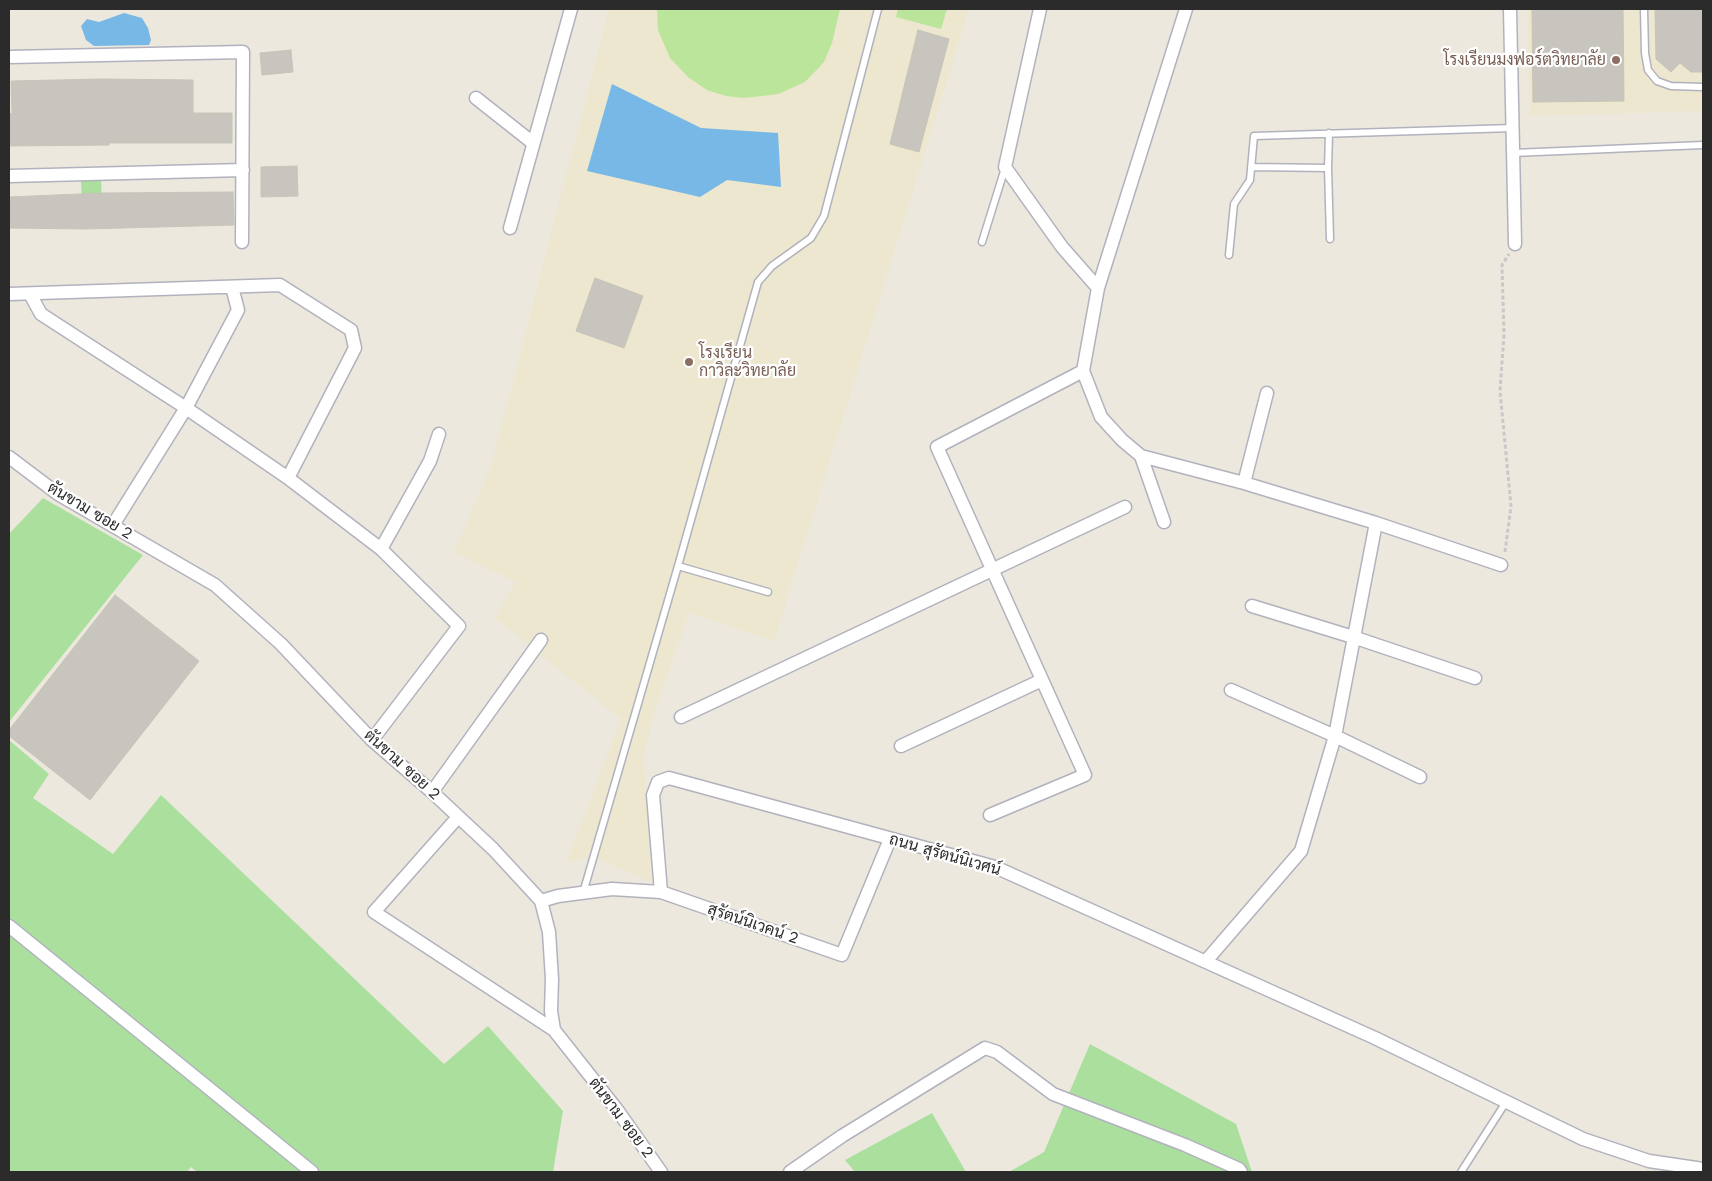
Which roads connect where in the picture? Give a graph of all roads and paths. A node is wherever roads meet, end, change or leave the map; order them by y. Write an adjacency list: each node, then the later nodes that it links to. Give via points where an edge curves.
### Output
1 (571, 9): 12 (street)
2 (878, 9): 44 (lane, via 824,216 812,238 772,266 758,282)
3 (1040, 9): 15 (street)
4 (1186, 9): 27 (street)
5 (1510, 9): 10 (street)
6 (1644, 9): 8 (lane, via 1648,70 1657,81 1671,86)
7 (9, 57): 18 (street, via 243,52)
8 (1703, 87)
9 (476, 98): 12 (street)
10 (1512, 128): 11 (lane); 14 (street)
11 (1329, 134): 16 (lane, via 1254,136); 17 (lane)
12 (533, 143): 20 (street)
13 (1703, 145): 14 (lane)
14 (1513, 153): 24 (street)
15 (1005, 167): 23 (lane); 27 (street, via 1062,247)
16 (1251, 167): 17 (lane); 25 (lane, via 1250,180 1234,204)
17 (1328, 168): 21 (lane)
18 (243, 170): 19 (street); 22 (street)
19 (9, 176)
20 (510, 228)
21 (1330, 239)
22 (242, 242)
23 (982, 242)
24 (1515, 244): 43 (path, via 1502,265 1504,335 1500,392 1511,506)
25 (1229, 255)
26 (232, 287): 29 (street); 32 (street, via 238,310); 36 (street, via 280,284 351,330 355,348)
27 (1098, 288): 30 (street)
28 (9, 294): 29 (street)
29 (30, 294): 32 (street, via 41,314)
30 (1083, 371): 34 (street, via 1101,417); 45 (street, via 937,447)
31 (1267, 393): 37 (street)
32 (186, 408): 36 (street); 41 (street)
33 (438, 434): 42 (street, via 430,461)
34 (1140, 456): 37 (street); 39 (street)
35 (9, 457): 41 (street, ตันขาม ซอย 2, via 58,494)
36 (288, 478): 42 (street)
37 (1244, 483): 40 (street)
38 (1125, 506): 45 (street)
39 (1164, 522)
40 (1376, 523): 43 (street); 48 (street)
41 (113, 525): 55 (street, ตันขาม ซอย 2, via 215,585 280,644)
42 (381, 549): 55 (street, via 459,626)
43 (1501, 565)
44 (678, 566): 46 (lane); 63 (lane)
45 (993, 568): 51 (street); 53 (street)
46 (768, 592)
47 (1252, 606): 48 (street)
48 (1353, 637): 50 (street); 54 (street)
49 (541, 640): 58 (street)
50 (1475, 678)
51 (1042, 680): 56 (street); 59 (street, via 1085,775)
52 (1231, 690): 54 (street)
53 (681, 717)
54 (1336, 736): 57 (street); 66 (street, via 1301,851)
55 (372, 740): 58 (street, ตันขาม ซอย 2)
56 (901, 746)
57 (1420, 776)
58 (432, 792): 60 (street, ตันขาม ซอย 2)
59 (990, 815)
60 (458, 816): 64 (street, ตันขาม ซอย 2, via 493,848); 67 (street, via 374,912)
61 (890, 839): 62 (street, สุรัตน์นิเวคน์ 2, via 842,954); 62 (street, ถนน สุรัตน์นิเวศน์, via 669,778 658,782 653,795); 66 (street, ถนน สุรัตน์นิเวศน์, via 995,866)
62 (661, 892): 63 (street, สุรัตน์นิเวคน์ 2, via 612,889)
63 (583, 893): 64 (street, สุรัตน์นิเวคน์ 2)
64 (541, 902): 67 (street, ตันขาม ซอย 2, via 549,932)
65 (9, 926): 70 (street)
66 (1206, 961): 68 (street, ถนน สุรัตน์นิเวศน์, via 1376,1038)
67 (554, 1030): 71 (street, ตันขาม ซอย 2)
68 (1506, 1102): 69 (street, ถนน สุรัตน์นิเวศน์, via 1583,1139 1648,1160); 74 (lane)
69 (1703, 1169)
70 (312, 1172)
71 (661, 1172)
72 (790, 1172): 73 (street, via 985,1048 997,1052 1053,1094 1185,1145)
73 (1241, 1172)
74 (1461, 1172)

